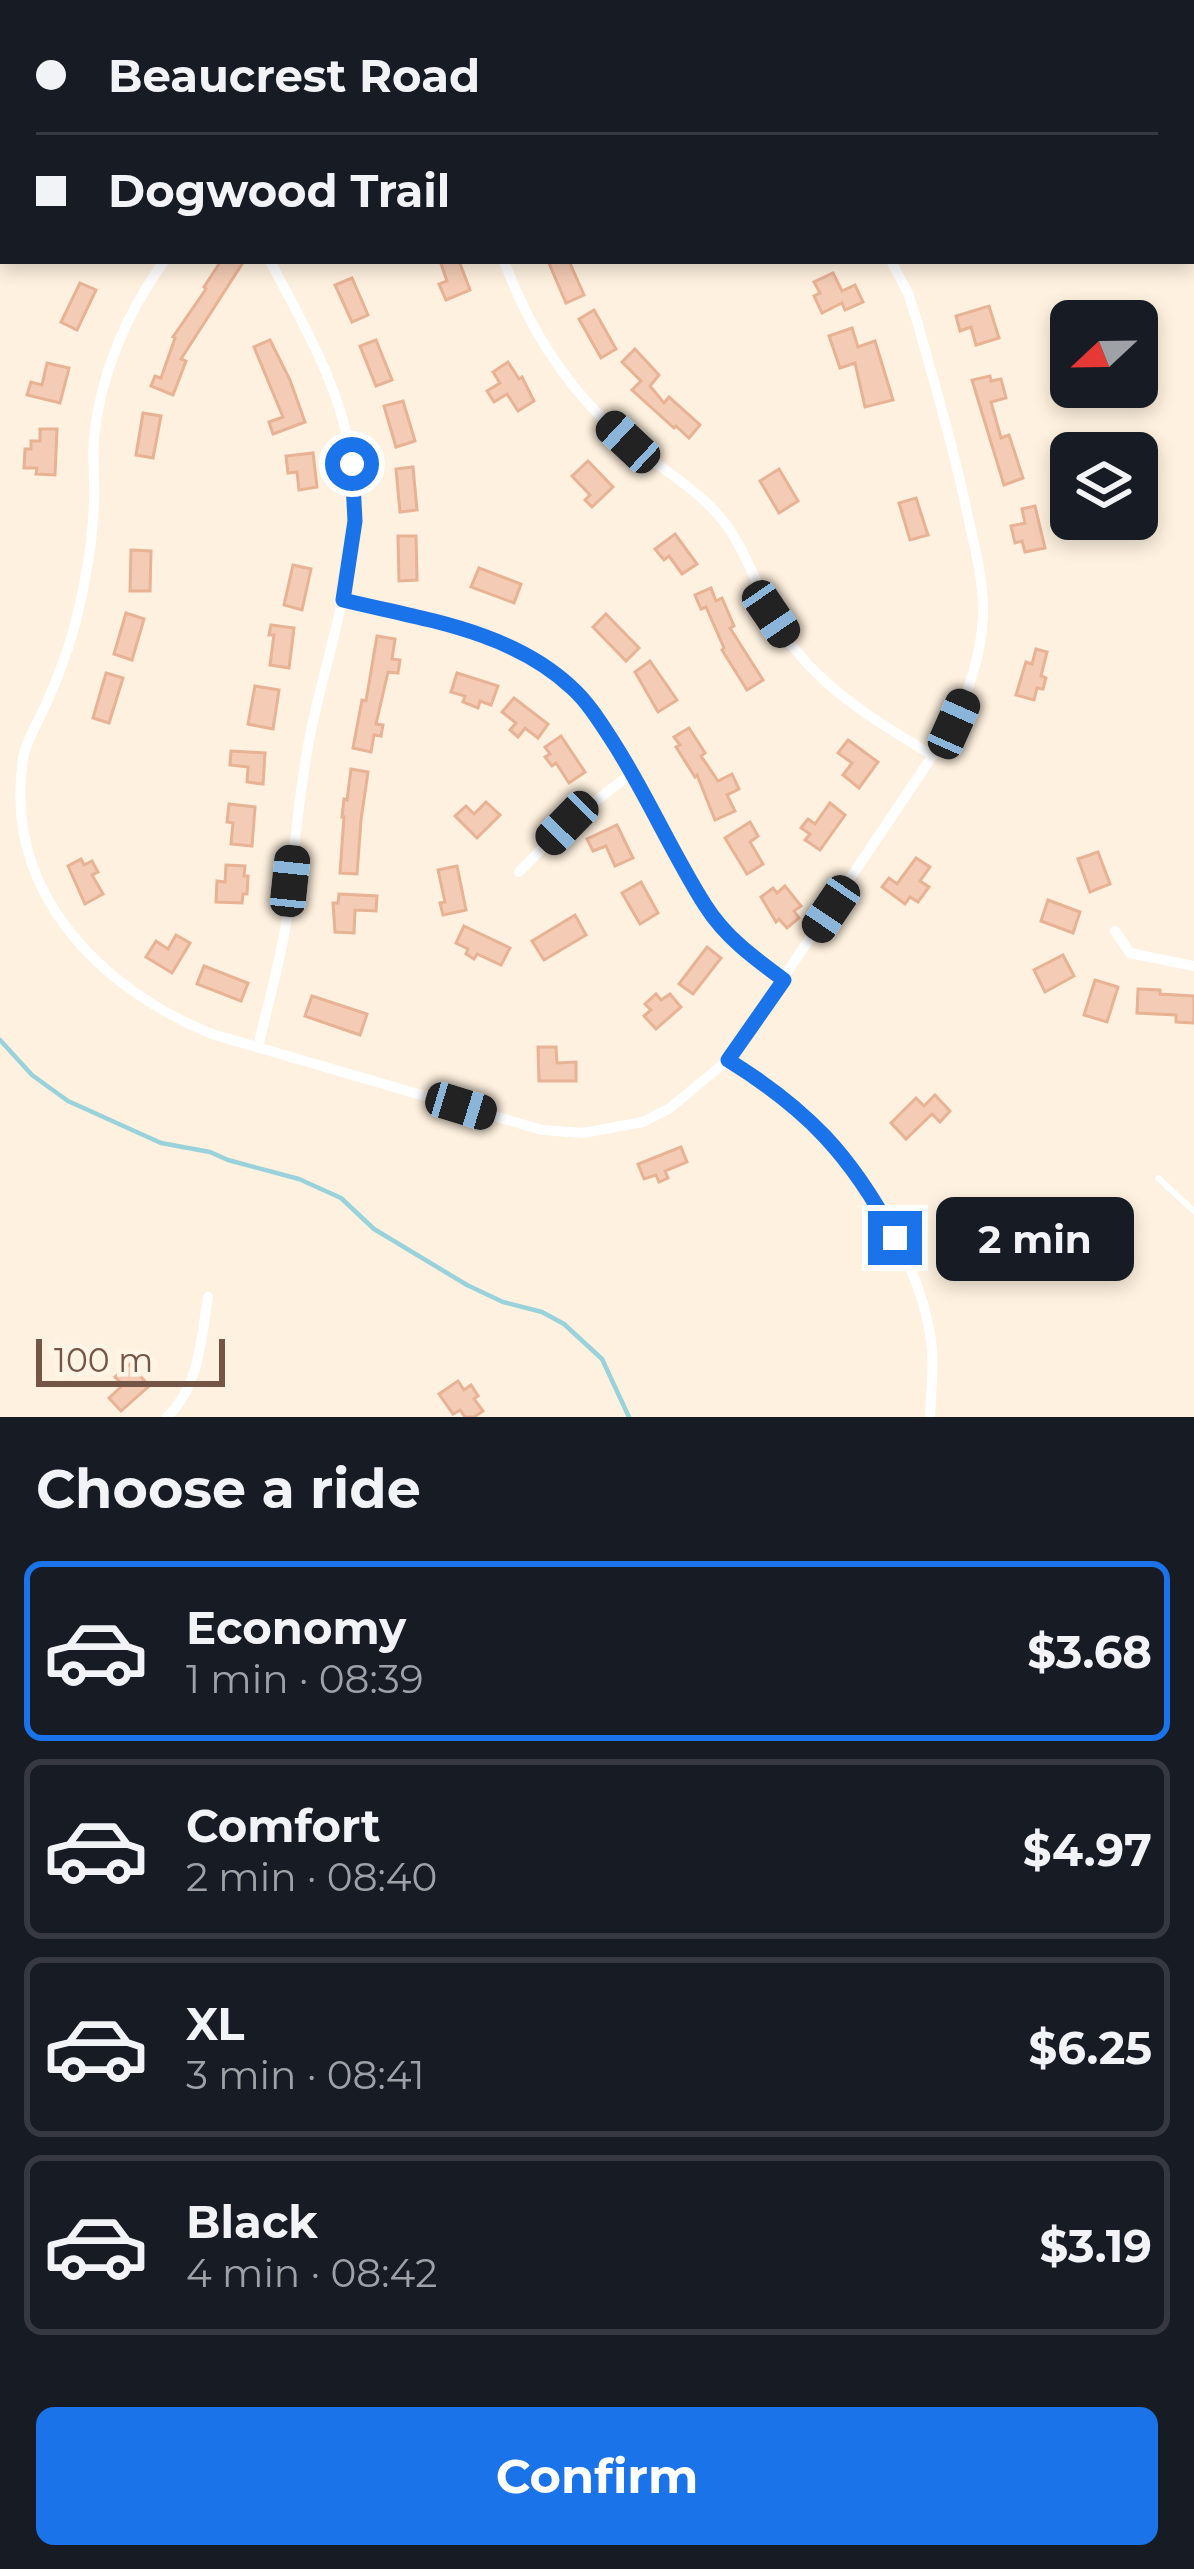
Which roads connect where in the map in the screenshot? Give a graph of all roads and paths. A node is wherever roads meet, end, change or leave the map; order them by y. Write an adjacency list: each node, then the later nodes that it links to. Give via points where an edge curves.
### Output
1 (162, 264): 12 (street, via 128,320 104,385 86,574 66,658 22,758 15,832 46,907 93,965 155,1007)
2 (272, 264): 5 (street, via 347,435 355,521)
3 (505, 264): 6 (street, via 530,323 573,388 715,511 814,673)
4 (893, 264): 6 (street, via 930,365 983,595 975,670)
5 (343, 600): 7 (street, via 471,631 540,664 572,687); 12 (street, via 310,736 285,927)
6 (932, 755): 11 (street)
7 (632, 773): 8 (street); 11 (street, via 706,907 736,945)
8 (519, 872)
9 (1115, 931): 10 (street, via 1130,953)
10 (1194, 966)
11 (784, 980): 13 (street)
12 (258, 1048): 13 (street, via 542,1130 583,1133 643,1122)
13 (728, 1060): 18 (street, via 819,1129 881,1212 925,1313)
14 (1158, 1178): 15 (lane)
15 (1194, 1211)
16 (208, 1297): 17 (street, via 194,1373)
17 (167, 1417)
18 (930, 1417)

